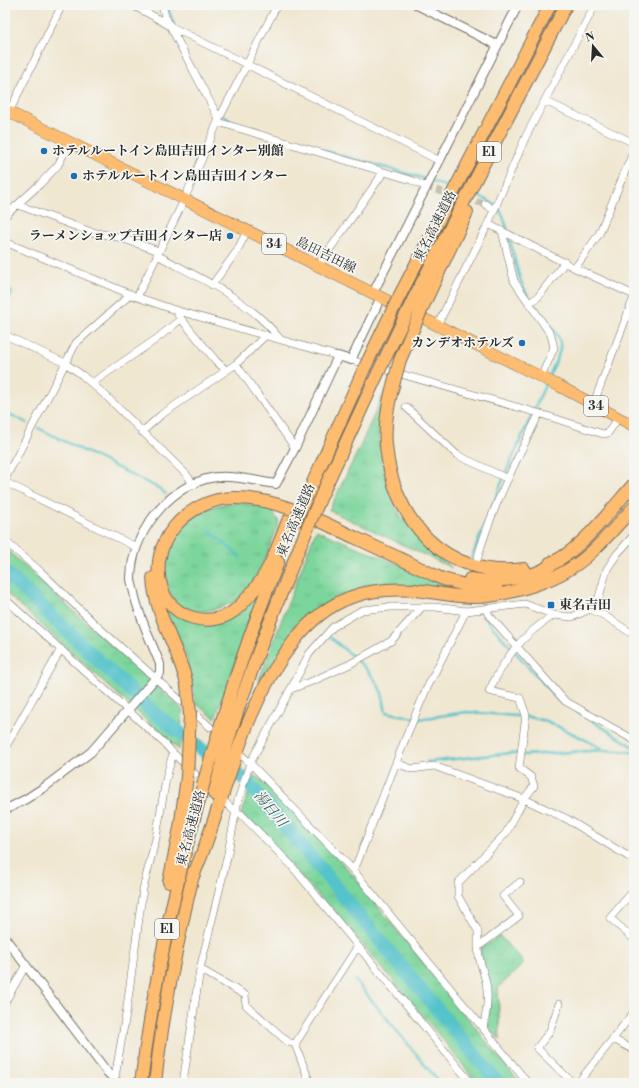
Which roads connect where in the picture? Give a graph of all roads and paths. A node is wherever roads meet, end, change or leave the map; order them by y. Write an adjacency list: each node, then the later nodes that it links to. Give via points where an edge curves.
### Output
1 (62, 5): 14 (street)
2 (132, 5): 10 (street)
3 (162, 5): 10 (street)
4 (277, 5): 12 (street)
5 (417, 5): 11 (street)
6 (518, 5): 11 (street)
7 (550, 5): 67 (highway, 東名高速道路 / E1, bridge, via 400,295)
8 (566, 5): 39 (highway, 東名高速道路 / E1)
9 (595, 5): 13 (street)
10 (171, 26): 12 (street); 15 (street)
11 (497, 45): 19 (street)
12 (247, 64): 15 (street); 19 (street)
13 (545, 101): 17 (street); 25 (street, via 526,136)
14 (7, 111): 16 (main road, 島田吉田線 / 34)
15 (219, 119): 20 (street); 22 (street)
16 (70, 142): 22 (main road, 島田吉田線 / 34); 24 (street, via 58,165)
17 (634, 143)
18 (634, 150): 34 (street, via 599,234)
19 (440, 160): 21 (street)
20 (383, 173): 21 (street); 33 (street)
21 (426, 186): 36 (street)
22 (184, 200): 28 (main road, 島田吉田線 / 34); 31 (street)
23 (485, 204): 25 (street)
24 (18, 205): 26 (street); 31 (street, via 91,232 118,237)
25 (494, 210): 27 (street)
26 (5, 216)
27 (488, 224): 29 (street); 43 (street)
28 (247, 231): 33 (main road, 島田吉田線 / 34); 35 (street, via 237,252)
29 (502, 231): 32 (street); 40 (street, via 514,280)
30 (5, 242): 37 (street)
31 (158, 253): 35 (street); 37 (street)
32 (565, 262): 34 (street); 40 (street)
33 (318, 266): 36 (main road, 島田吉田線 / 34)
34 (575, 268): 38 (street)
35 (212, 285): 46 (street, via 250,309)
36 (377, 295): 43 (main road, 島田吉田線 / 34); 48 (street)
37 (134, 296): 41 (street); 49 (street, via 76,343)
38 (634, 296): 54 (street)
39 (418, 303): 72 (highway, bridge, via 400,360 387,414 388,462 399,500 420,532 434,545 460,561 492,570 533,568); 94 (highway, 東名高速道路 / E1, bridge, via 378,373 322,494 272,616 226,747)
40 (530, 303): 52 (street, via 551,335 554,348)
41 (175, 310): 42 (street); 45 (street)
42 (180, 319): 51 (street); 53 (street)
43 (437, 326): 52 (main road, 島田吉田線 / 34)
44 (5, 334): 49 (street)
45 (266, 335): 46 (street); 50 (street)
46 (280, 339): 47 (street)
47 (338, 356): 48 (street); 60 (street)
48 (351, 360): 56 (street)
49 (64, 363): 53 (street); 61 (street)
50 (236, 364): 51 (street); 60 (street)
51 (226, 370): 59 (street, via 161,415)
52 (542, 378): 54 (main road, 島田吉田線 / 34)
53 (92, 383): 59 (street)
54 (593, 405): 57 (main road, 島田吉田線 / 34)
55 (406, 407): 62 (street, via 457,455)
56 (538, 414): 57 (street, via 603,434 608,433); 62 (street)
57 (618, 418): 58 (main road, 島田吉田線 / 34)
58 (634, 426)
59 (142, 432): 65 (street)
60 (295, 448): 65 (street, via 276,484 225,477 207,479)
61 (5, 479)
62 (507, 479): 71 (street, via 483,535)
63 (5, 482): 70 (street)
64 (634, 484): 72 (highway, via 595,528)
65 (194, 485): 70 (street, via 174,496 158,511)
66 (634, 507): 73 (highway, via 591,553 572,568)
67 (291, 523): 73 (highway, via 261,580 234,611 219,618 198,619 180,612 167,600 158,570 167,538 179,521 195,508 233,498 274,504 307,515 454,583 483,589); 86 (highway, 東名高速道路 / E1)
68 (634, 535): 77 (street, via 607,569 599,596)
69 (5, 541): 83 (street)
70 (136, 547): 83 (street, via 131,578 137,607 160,664 160,673)
71 (477, 560)
72 (558, 561): 93 (highway, bridge, via 541,571 520,577 480,581 441,571 333,520 281,499 261,494 222,493 206,496 188,505 175,516 160,537 152,573 154,593 187,685)
73 (516, 590): 90 (highway, via 478,597 407,590 376,590 331,606 299,635 277,666 245,727)
74 (5, 599): 82 (street)
75 (422, 607): 78 (street); 84 (street, via 391,641 352,663); 84 (street, via 362,610 333,628 309,654)
76 (486, 609): 78 (street); 79 (street, via 525,604); 81 (street)
77 (590, 609): 79 (street, via 572,617); 80 (street)
78 (466, 610): 91 (street, via 416,713)
79 (554, 615): 81 (street, via 537,626)
80 (634, 635)
81 (516, 647): 87 (street, via 566,701); 95 (street, via 500,668 489,691 520,698 526,718 519,768 531,777 534,786)
82 (61, 649): 85 (street); 88 (street)
83 (156, 678): 85 (street); 86 (street)
84 (291, 689): 92 (street)
85 (129, 709): 89 (street); 96 (street, via 91,752 46,786)
86 (213, 732): 93 (highway, 東名高速道路 / E1)
87 (634, 740)
88 (5, 748)
89 (173, 753): 93 (street); 116 (street, via 143,889)
90 (237, 755): 92 (street); 94 (highway)
91 (396, 763): 95 (street, via 412,770 434,766); 99 (street, via 358,863)
92 (250, 765): 97 (street); 99 (street)
93 (196, 777): 110 (highway, 東名高速道路 / E1); 110 (highway, via 180,828 168,886)
94 (221, 794): 97 (street); 118 (highway, 東名高速道路 / E1, via 192,879 167,1001)
95 (524, 799): 98 (street, via 567,819); 105 (street, via 506,833 458,883 458,896 478,931)
96 (5, 810)
97 (235, 812): 104 (street, via 241,814 291,865); 107 (street, via 227,858)
98 (634, 860)
99 (353, 870): 112 (street)
100 (520, 882): 105 (street, via 503,896 519,916)
101 (634, 890): 102 (street, via 610,918)
102 (633, 935)
103 (5, 938): 106 (street)
104 (358, 946): 114 (street); 121 (street)
105 (478, 947): 112 (street, via 487,989)
106 (26, 965): 108 (street); 116 (street)
107 (200, 968): 114 (street, via 245,995 246,1005 288,1042); 119 (street)
108 (5, 1002)
109 (560, 1004): 123 (street, via 550,1031 537,1048)
110 (151, 1012): 117 (highway, 東名高速道路 / E1)
111 (634, 1012): 113 (street)
112 (483, 1028): 122 (street)
113 (613, 1039): 115 (street); 124 (street)
114 (295, 1044): 120 (street)
115 (634, 1050)
116 (115, 1082)
117 (141, 1083)
118 (155, 1083)
119 (183, 1083)
120 (310, 1083)
121 (471, 1083)
122 (528, 1083)
123 (573, 1083)
124 (578, 1083)

